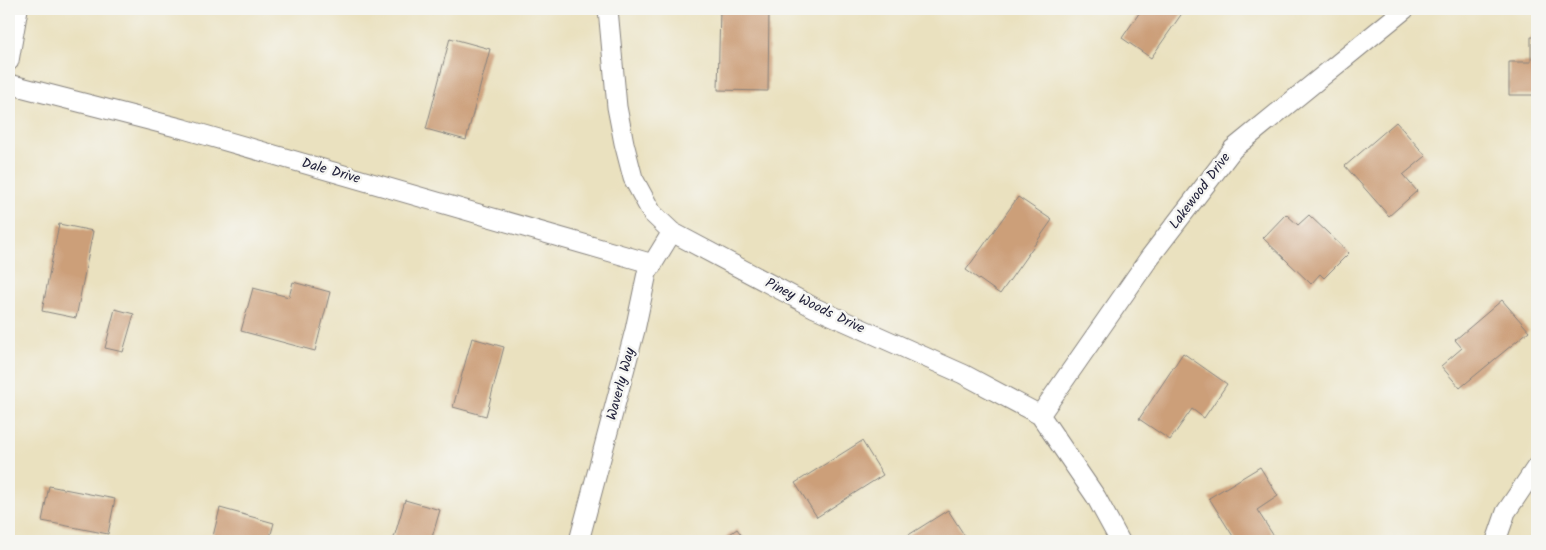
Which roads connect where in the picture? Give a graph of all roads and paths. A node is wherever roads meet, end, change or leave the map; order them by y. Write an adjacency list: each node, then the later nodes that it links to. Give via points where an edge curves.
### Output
1 (18, 9): 4 (street)
2 (608, 9): 6 (street, Piney Woods Drive, via 617,107 633,178 652,213)
3 (1405, 9): 8 (street, Lakewood Drive, via 1233,149 1150,257)
4 (9, 61)
5 (9, 84): 7 (street, Dale Drive, via 184,129)
6 (672, 232): 7 (street, Waverly Way); 8 (street, Piney Woods Drive, via 815,308 963,374)
7 (653, 264): 10 (street, Waverly Way, via 647,273 636,330)
8 (1040, 415): 11 (street, Piney Woods Drive, via 1096,497)
9 (1537, 466): 12 (street, via 1506,512)
10 (579, 541)
11 (1120, 541)
12 (1496, 541)

